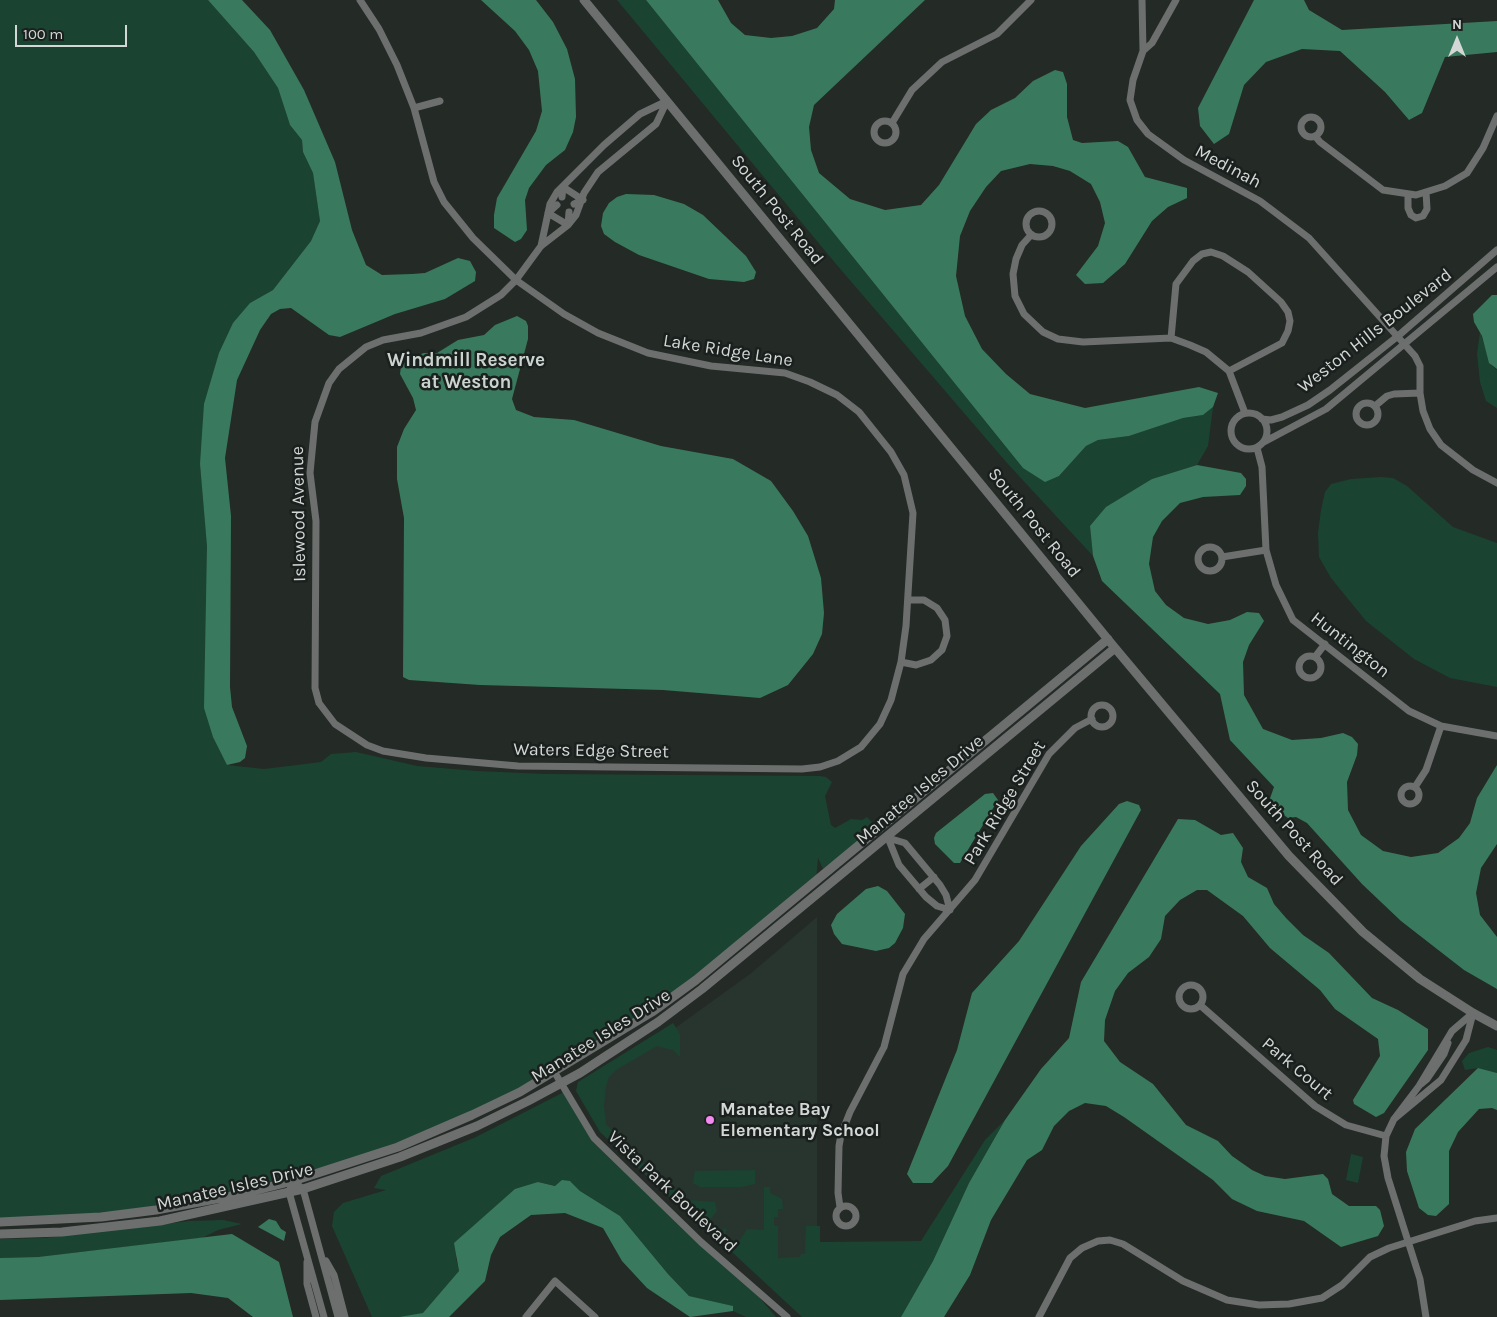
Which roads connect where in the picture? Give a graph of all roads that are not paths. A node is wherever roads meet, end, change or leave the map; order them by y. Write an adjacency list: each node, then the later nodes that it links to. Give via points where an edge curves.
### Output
1 (360, 0): 9 (street, Lake Ridge Lane, via 379,29)
2 (584, 0): 8 (street, South Post Road)
3 (1031, 0): 11 (street, via 997,34 942,62 912,90)
4 (1142, 0): 6 (street)
5 (1176, 0): 6 (street, Medinah, via 1152,44)
6 (1143, 51): 28 (street, Medinah, via 1130,100 1137,120 1148,134 1184,160 1260,201 1309,238)
7 (440, 101): 9 (street)
8 (667, 101): 13 (street, via 640,114); 17 (street, via 656,124 598,172); 42 (street, South Post Road)
9 (414, 108): 27 (street, Lake Ridge Lane, via 434,182 444,202)
10 (1497, 116): 14 (street, via 1483,148 1467,173 1445,186)
11 (892, 124)
12 (1315, 136): 15 (street, via 1383,190)
13 (563, 187): 16 (street); 17 (street); 21 (street, via 550,204)
14 (1426, 192): 15 (street); 15 (street, via 1427,209 1423,216 1416,218 1411,216 1408,208)
15 (1408, 194)
16 (562, 197)
17 (582, 200): 18 (street); 22 (street, via 576,216)
18 (574, 204)
19 (557, 205): 21 (street)
20 (569, 212): 22 (street)
21 (548, 214): 22 (street); 24 (street)
22 (568, 225): 24 (street)
23 (1031, 235): 29 (street, via 1016,259 1013,274 1015,296 1024,314 1043,332 1058,339 1083,342)
24 (541, 246): 27 (street, Islewood Avenue)
25 (1497, 250): 28 (street, Weston Hills Boulevard)
26 (1497, 267): 30 (street, Weston Hills Boulevard)
27 (516, 280): 41 (street, Lake Ridge Lane, via 578,322 648,353 711,366 785,372 837,395 859,412 877,431 904,475 913,513); 49 (street, Islewood Avenue, via 502,295 466,317 366,347 339,369 329,383 318,410 310,473 316,521 315,688 319,703)
28 (1398, 336): 30 (street, Medinah); 35 (street, Weston Hills Boulevard, via 1308,405 1282,417)
29 (1171, 338): 31 (street, via 1206,352); 31 (street, via 1176,284 1202,254 1211,252 1223,256 1248,272 1281,302 1290,321 1282,342)
30 (1406, 346): 32 (street, Medinah, via 1420,366); 36 (street, Weston Hills Boulevard, via 1326,409)
31 (1229, 370): 34 (street)
32 (1420, 393): 33 (street, via 1387,396); 38 (street, Medinah, via 1430,429 1442,445 1473,470)
33 (1375, 406)
34 (1245, 413): 35 (street); 37 (street, via 1235,421 1232,438 1244,448)
35 (1262, 419): 36 (street, via 1268,431)
36 (1264, 442): 37 (street)
37 (1257, 448): 39 (street, Huntington, via 1262,467)
38 (1497, 483)
39 (1266, 550): 40 (street); 43 (street, Huntington, via 1276,585 1293,620)
40 (1222, 557)
41 (908, 600): 46 (street, Lake Ridge Lane); 46 (street, via 924,600 937,608 945,620 947,636 942,650 931,660 916,665)
42 (1108, 639): 44 (street, South Post Road); 53 (street, Manatee Isles Drive)
43 (1325, 644): 45 (street); 48 (street, Huntington, via 1409,711)
44 (1116, 648): 54 (street, Manatee Isles Drive); 61 (street, South Post Road, via 1289,856 1356,925 1420,979)
45 (1315, 657)
46 (901, 662): 51 (street, Lake Ridge Lane, via 891,700 880,724 860,747)
47 (1092, 719): 57 (street, Park Ridge Street, via 1075,728 1049,754 975,880)
48 (1441, 726): 50 (street, Huntington); 52 (street, via 1426,770)
49 (348, 734): 51 (street, Waters Edge Street, via 367,745 393,753 518,766 802,769)
50 (1497, 736)
51 (838, 761)
52 (1416, 787)
53 (878, 829): 54 (street); 58 (street, Manatee Isles Drive)
54 (888, 838): 55 (street, via 906,843); 56 (street, via 899,865); 59 (street, Manatee Isles Drive)
55 (934, 877): 56 (street); 57 (street, via 946,895)
56 (919, 889): 57 (street, via 937,906)
57 (950, 910): 70 (street, Park Ridge Street, via 924,938 903,974 884,1047 845,1124 839,1146)
58 (735, 947): 59 (street); 63 (street, Manatee Isles Drive, via 652,1012)
59 (743, 956): 64 (street, Manatee Isles Drive, via 658,1022)
60 (1200, 1005): 66 (street, Park Court, via 1314,1106 1346,1125)
61 (1473, 1013): 62 (street, South Post Road); 65 (street, via 1452,1031 1419,1086); 65 (street, via 1466,1040 1441,1080)
62 (1497, 1026)
63 (555, 1073): 64 (street, Vista Park Boulevard); 67 (street, Manatee Isles Drive, via 429,1134)
64 (561, 1083): 68 (street, Manatee Isles Drive, via 477,1126 431,1145); 85 (street, Vista Park Boulevard, via 594,1138 701,1242)
65 (1394, 1119): 66 (street)
66 (1386, 1136): 74 (street, via 1384,1156 1388,1178)
67 (293, 1181): 68 (street); 69 (street); 72 (street, Manatee Isles Drive, via 156,1210 101,1217)
68 (303, 1189): 69 (street, Manatee Isles Drive); 75 (street)
69 (289, 1192): 73 (street, Manatee Isles Drive, via 160,1221 62,1232); 76 (street)
70 (840, 1208)
71 (1497, 1218): 74 (street, via 1475,1221)
72 (0, 1222)
73 (0, 1234)
74 (1408, 1241): 86 (street, via 1370,1257 1342,1285 1322,1298 1259,1305 1227,1300 1184,1281 1123,1244 1098,1241 1070,1258); 87 (street, via 1420,1279)
75 (321, 1252): 77 (street); 82 (street, via 334,1276)
76 (307, 1254): 78 (street); 79 (street, via 307,1284)
77 (328, 1278): 78 (street); 81 (street)
78 (314, 1281): 80 (street)
79 (316, 1317)
80 (324, 1317)
81 (338, 1317)
82 (345, 1317)
83 (526, 1317): 84 (street, via 555,1281)
84 (595, 1317)
85 (787, 1317)
86 (1039, 1317)
87 (1426, 1317)

